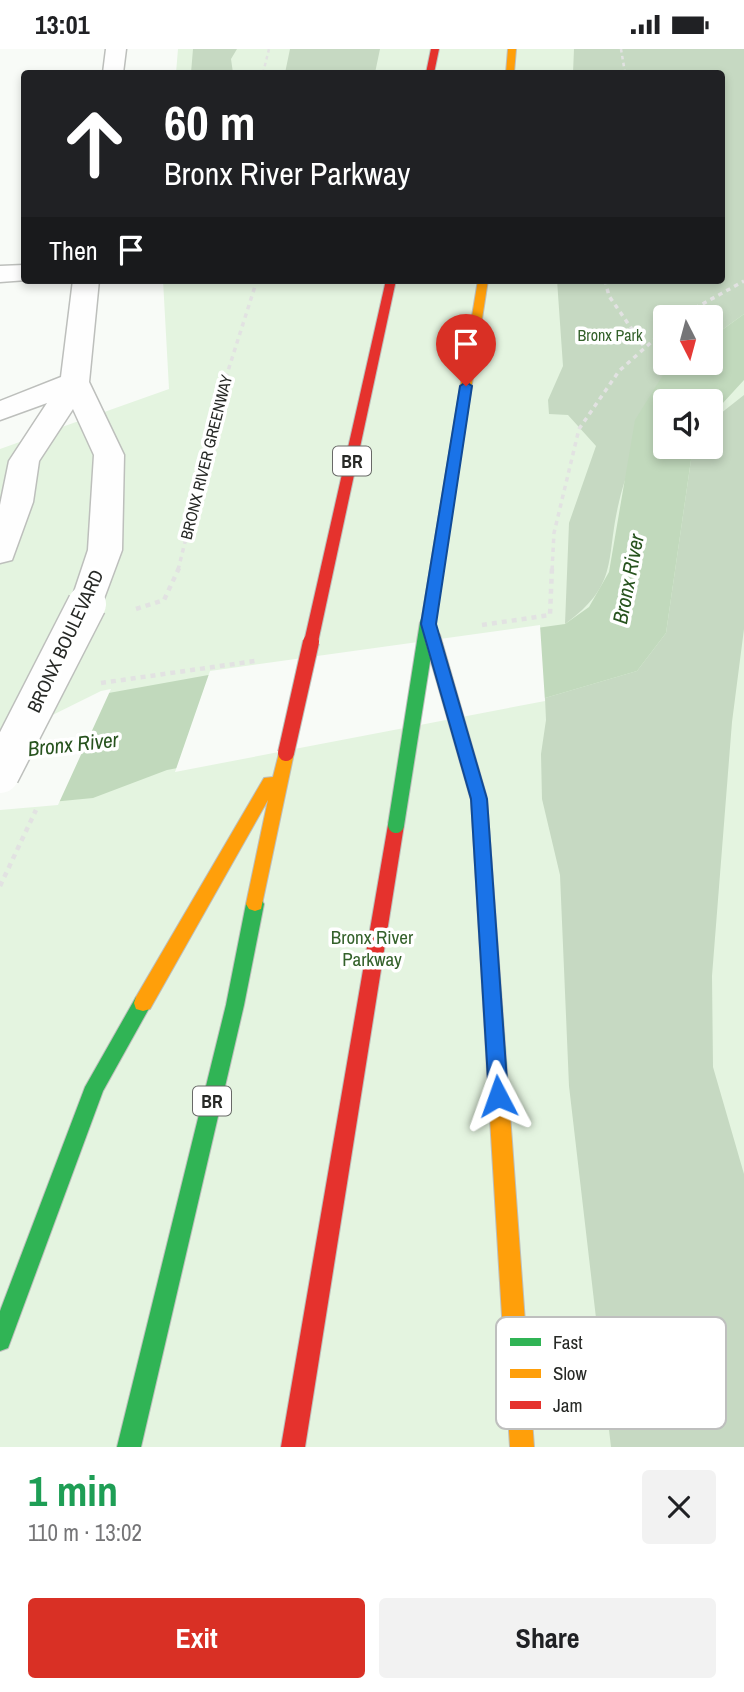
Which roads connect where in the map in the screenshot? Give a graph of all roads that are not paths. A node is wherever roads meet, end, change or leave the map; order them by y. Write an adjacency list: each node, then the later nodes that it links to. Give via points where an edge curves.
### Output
1 (116, 49): 4 (street)
2 (435, 49): 5 (highway)
3 (512, 49): 6 (highway)
4 (113, 70)
5 (431, 70)
6 (510, 70)
7 (0, 274): 8 (street)
8 (21, 274)
9 (86, 284): 12 (street)
10 (390, 284): 16 (highway, BR, bridge)
11 (482, 284): 15 (highway)
12 (75, 382): 13 (street); 14 (street, via 23,461 17,502); 17 (street, BRONX BOULEVARD, bridge, via 108,455 105,550 87,604)
13 (0, 411)
14 (0, 552)
15 (428, 624): 18 (highway, bridge, via 479,799); 22 (highway, bridge)
16 (286, 753): 19 (highway, via 95,1087); 21 (highway, BR, via 235,1005)
17 (0, 774)
18 (513, 1317)
19 (0, 1340)
20 (521, 1429): 23 (highway, bridge)
21 (129, 1447)
22 (293, 1447)
23 (522, 1447)

